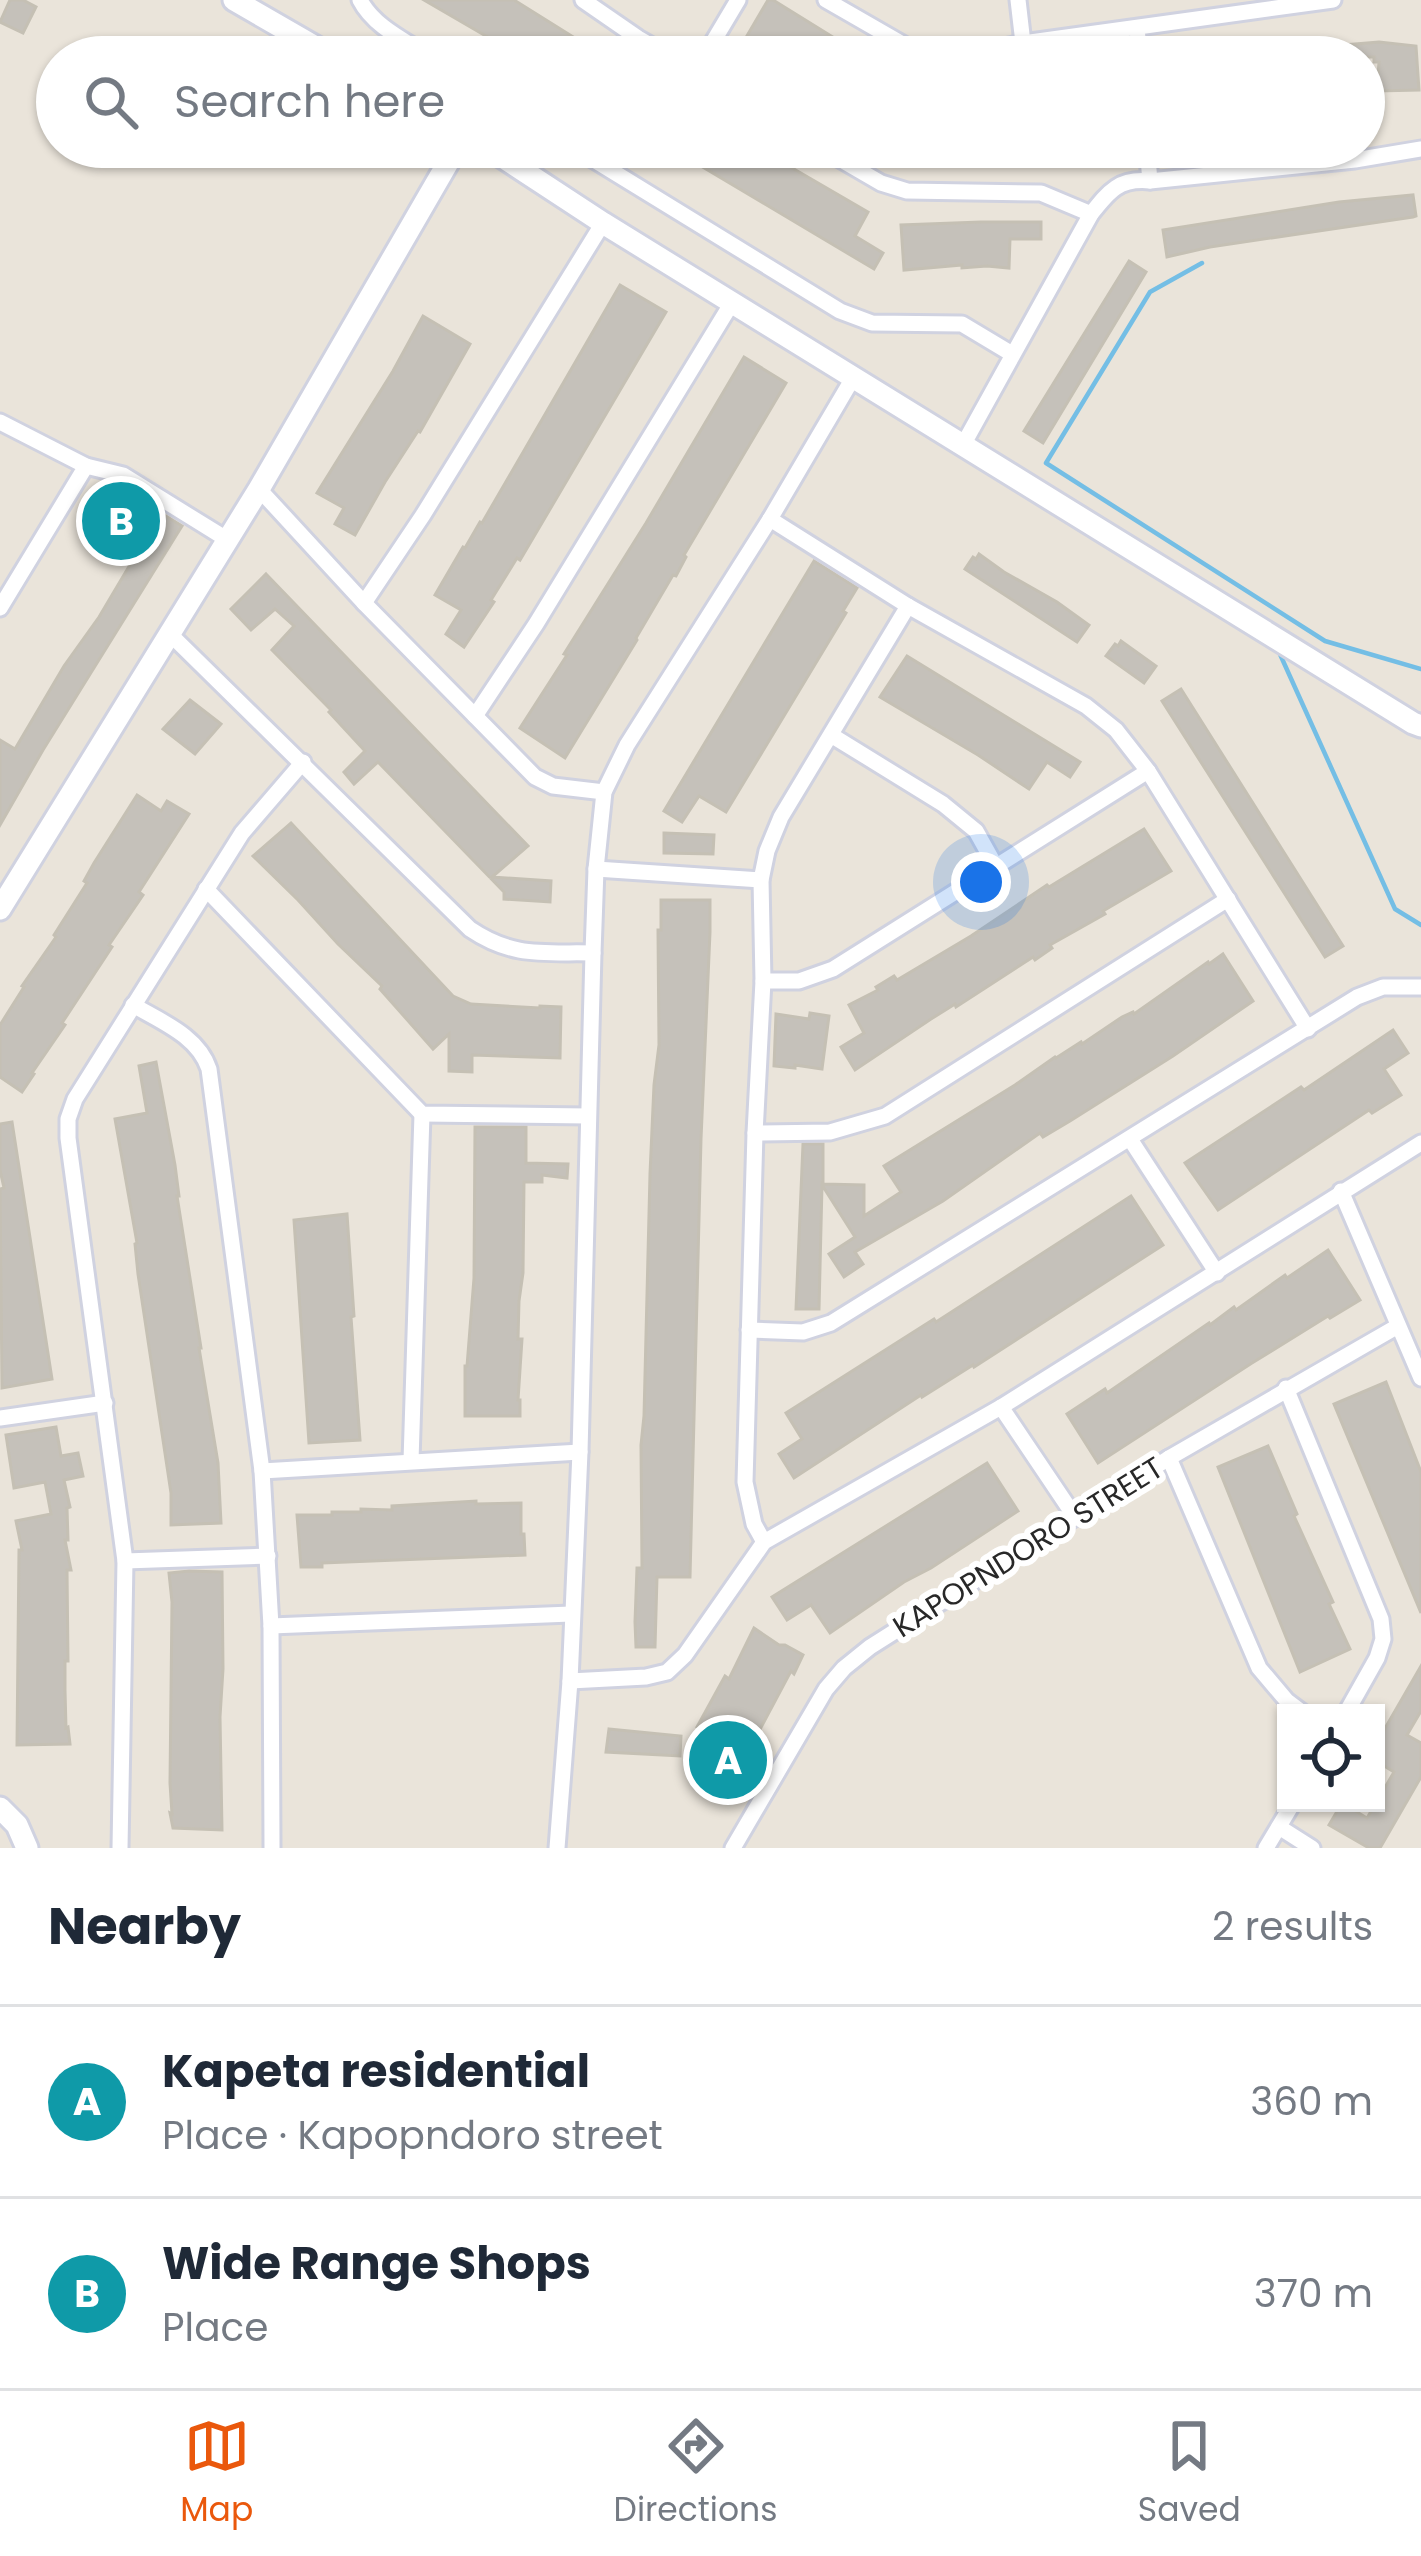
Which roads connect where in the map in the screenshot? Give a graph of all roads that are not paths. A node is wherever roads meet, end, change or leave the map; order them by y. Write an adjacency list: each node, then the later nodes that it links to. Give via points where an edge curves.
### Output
1 (233, 0): 9 (street)
2 (360, 0): 10 (street)
3 (583, 0): 11 (street)
4 (738, 0): 12 (street)
5 (826, 0): 13 (street)
6 (1018, 0): 14 (street)
7 (1334, 0): 8 (street)
8 (1138, 28): 15 (street); 16 (street)
9 (296, 36)
10 (396, 36)
11 (635, 36)
12 (717, 36)
13 (889, 36)
14 (1022, 36)
15 (1077, 36)
16 (1139, 36)
17 (1421, 149): 18 (street)
18 (1385, 155)
19 (445, 168): 34 (street)
20 (519, 168): 27 (street)
21 (607, 168): 29 (street, via 840,310 872,322 962,324)
22 (854, 168): 26 (street, via 907,190 1041,193)
23 (1149, 168): 25 (street)
24 (1277, 168): 25 (street)
25 (1150, 181): 26 (street, via 1111,189)
26 (1091, 214): 29 (street)
27 (603, 223): 28 (street); 37 (street)
28 (733, 302): 30 (street); 41 (street)
29 (1012, 354): 32 (street)
30 (854, 378): 32 (street); 35 (street)
31 (0, 422): 33 (street)
32 (963, 445): 42 (street)
33 (86, 466): 36 (street, via 123,476); 39 (street)
34 (259, 489): 36 (street); 37 (street)
35 (770, 519): 38 (street); 46 (street)
36 (228, 540): 40 (street)
37 (364, 603): 41 (street)
38 (908, 606): 43 (street); 45 (street, via 1086,706)
39 (0, 608)
40 (170, 634): 44 (street); 52 (street)
41 (475, 716): 46 (street, via 535,777)
42 (1418, 728)
43 (831, 735): 47 (street, via 943,804 976,831); 49 (street, via 782,817)
44 (302, 762): 50 (street); 53 (street, via 492,944)
45 (1148, 771): 47 (street); 51 (street)
46 (604, 792): 48 (street)
47 (994, 865): 54 (street, via 833,969 799,981)
48 (596, 869): 49 (street); 53 (street)
49 (761, 880): 54 (street)
50 (206, 889): 56 (street); 58 (street)
51 (1228, 899): 57 (street); 60 (street, via 885,1116 830,1132)
52 (0, 909)
53 (593, 953): 59 (street)
54 (763, 981): 60 (street)
55 (1421, 987): 57 (street, via 1383,987)
56 (133, 1005): 69 (street, via 68,1119); 75 (street, via 188,1038 209,1069)
57 (1308, 1029): 61 (street)
58 (422, 1114): 59 (street); 74 (street)
59 (589, 1115): 72 (street)
60 (755, 1132): 66 (street)
61 (1130, 1139): 64 (street); 66 (street, via 831,1323 803,1332)
62 (1421, 1143): 63 (street)
63 (1341, 1192): 64 (street); 65 (street)
64 (1217, 1273): 70 (street)
65 (1398, 1325): 67 (street); 68 (street, KAPOPNDORO STREET)
66 (748, 1330): 77 (street, via 745,1482)
67 (1421, 1378)
68 (1286, 1388): 73 (street, KAPOPNDORO STREET); 84 (street, via 1381,1619 1377,1658)
69 (105, 1403): 71 (street); 79 (street)
70 (1001, 1407): 76 (street); 77 (street)
71 (0, 1418)
72 (580, 1452): 74 (street); 80 (street)
73 (1169, 1458): 76 (street, KAPOPNDORO STREET); 83 (street, via 1259,1667)
74 (412, 1461): 75 (street)
75 (262, 1471): 78 (street)
76 (1075, 1517): 92 (street, KAPOPNDORO STREET, via 844,1668)
77 (764, 1542): 82 (street, via 667,1672)
78 (268, 1556): 79 (street); 81 (street)
79 (125, 1561): 89 (street)
80 (571, 1614): 81 (street); 82 (street)
81 (271, 1626): 90 (street)
82 (570, 1681): 91 (street)
83 (1291, 1704)
84 (1351, 1704)
85 (0, 1808): 88 (street)
86 (1288, 1812): 87 (street)
87 (1279, 1827): 93 (street); 94 (street)
88 (31, 1846)
89 (121, 1848)
90 (272, 1848)
91 (557, 1848)
92 (733, 1848)
93 (1266, 1848)
94 (1312, 1848)

